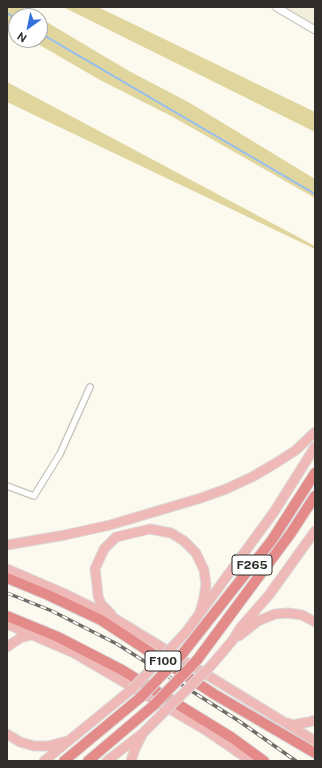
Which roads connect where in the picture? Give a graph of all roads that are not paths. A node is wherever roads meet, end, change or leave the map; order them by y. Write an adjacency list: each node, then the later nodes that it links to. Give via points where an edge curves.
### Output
1 (276, 7): 2 (street)
2 (315, 30)
3 (90, 387): 7 (street, via 60,454 34,496)
4 (315, 432): 10 (main road, via 296,450 276,463 226,489 110,525)
5 (315, 447): 13 (main road, via 274,512)
6 (315, 473): 30 (highway, F265, bridge, via 272,540 183,653 141,697)
7 (7, 486)
8 (315, 496): 31 (highway, F265, bridge, via 291,533 197,660 154,705)
9 (315, 531): 19 (main road)
10 (7, 546)
11 (7, 569): 15 (main road)
12 (7, 578): 27 (highway, F100, via 101,620 214,694)
13 (200, 612): 15 (main road, via 206,584 204,570 196,553 171,533 150,529 116,537 104,549 95,569 101,604); 25 (main road, bridge, via 186,632 132,689)
14 (7, 616): 34 (highway, F100, via 58,637 122,670 231,737)
15 (114, 618): 21 (main road)
16 (315, 622): 19 (main road, via 302,615 275,614 258,621)
17 (7, 624): 18 (main road)
18 (31, 635): 20 (main road, via 20,638); 28 (main road, via 74,653 204,729)
19 (232, 642): 23 (main road, bridge)
20 (7, 647)
21 (279, 720): 22 (main road, via 293,725); 26 (main road)
22 (315, 720)
23 (144, 732): 32 (main road); 33 (main road)
24 (7, 734): 25 (main road, via 20,742 34,746 48,746)
25 (70, 740): 29 (main road)
26 (315, 741)
27 (315, 753)
28 (247, 759)
29 (44, 761)
30 (64, 761)
31 (88, 761)
32 (107, 761)
33 (131, 761)
34 (264, 761)

